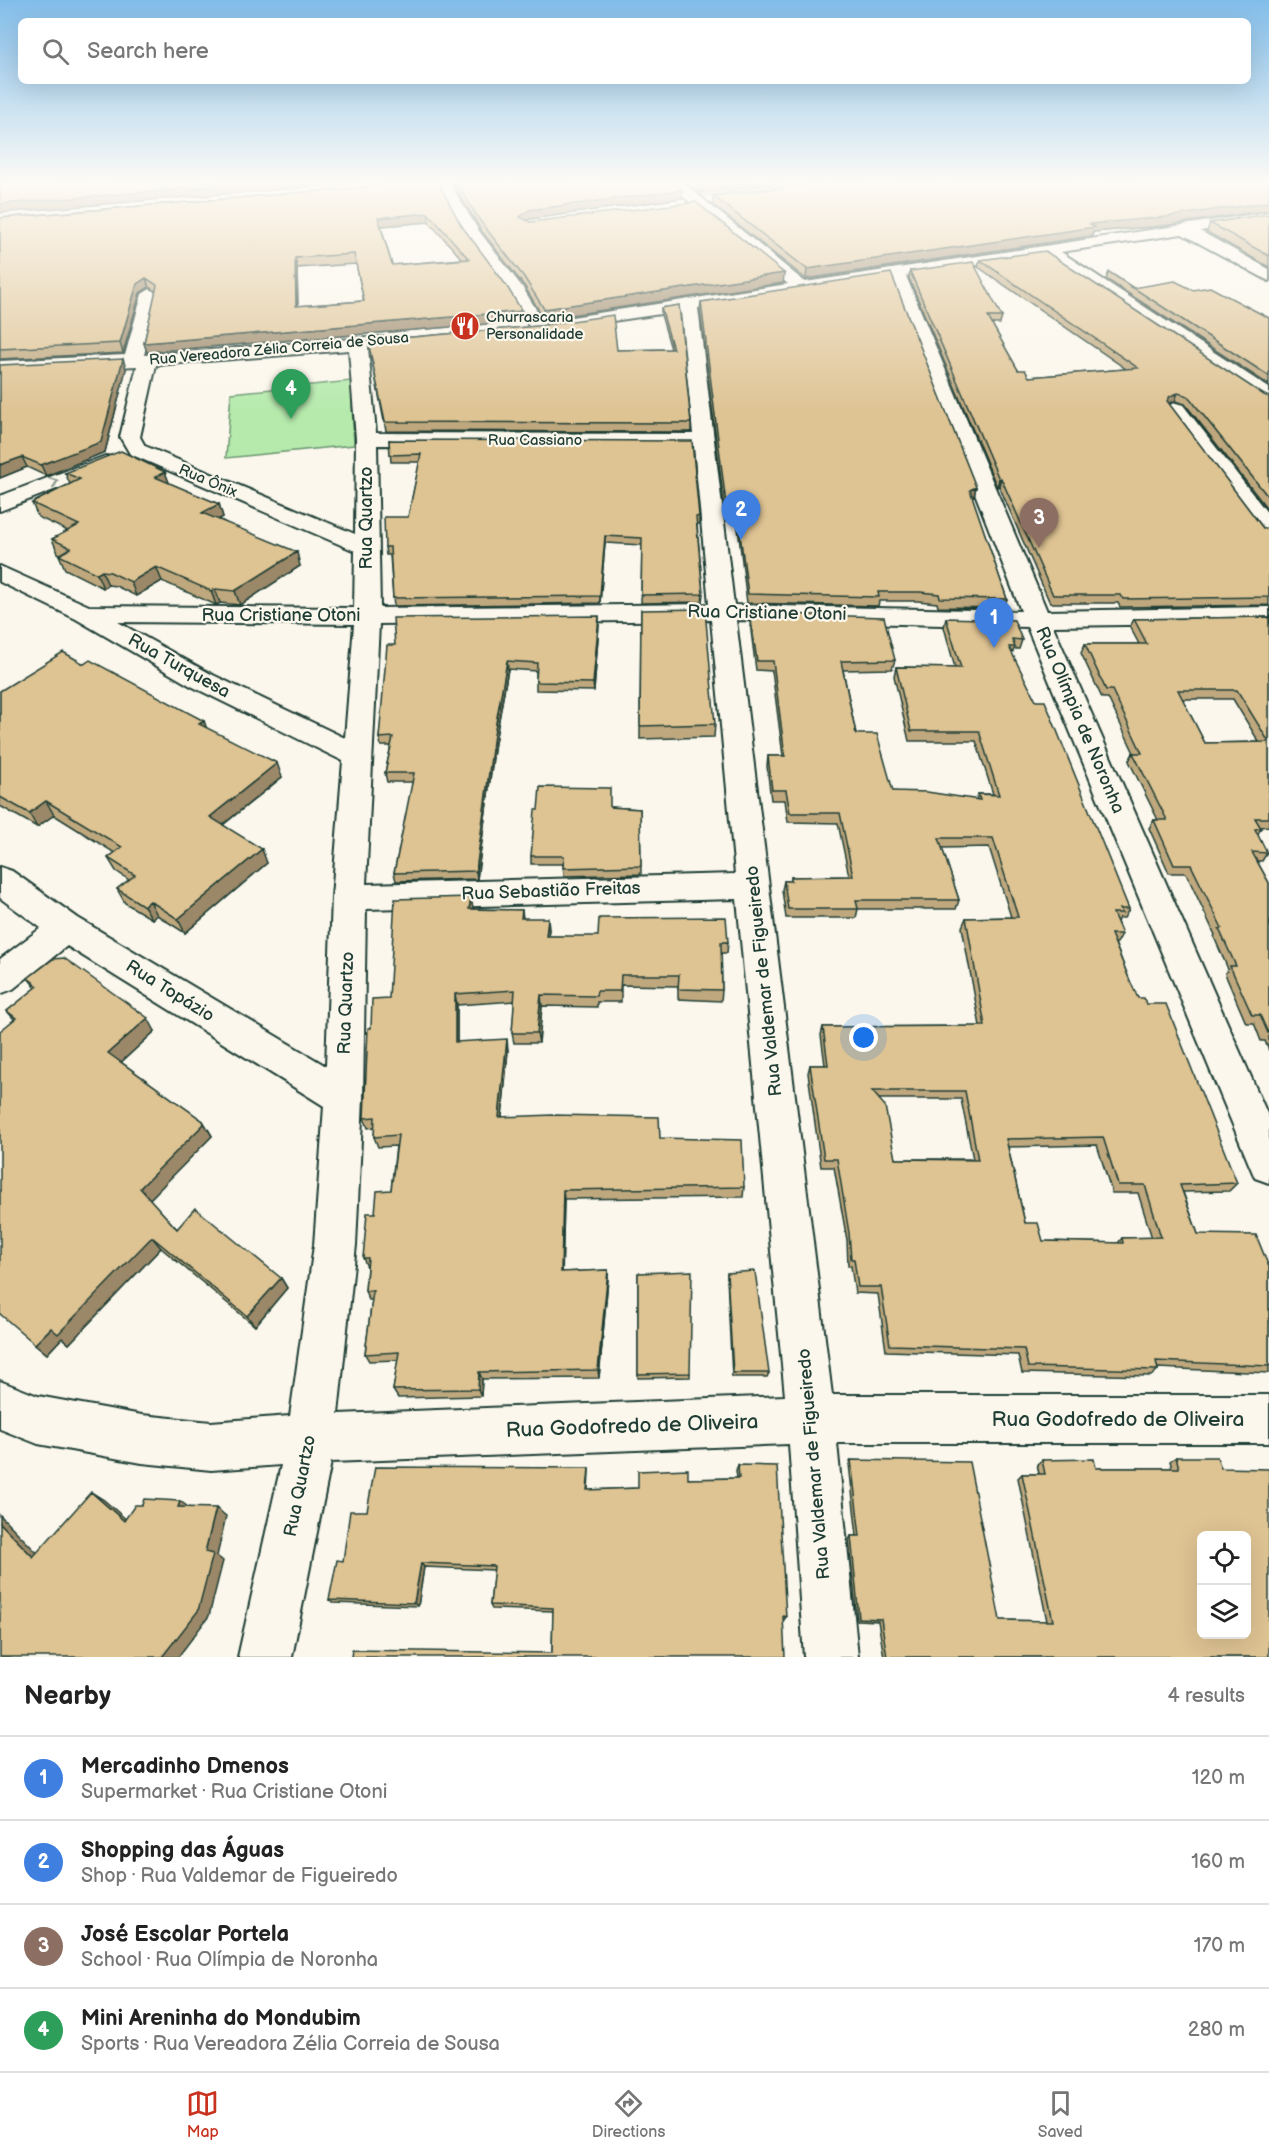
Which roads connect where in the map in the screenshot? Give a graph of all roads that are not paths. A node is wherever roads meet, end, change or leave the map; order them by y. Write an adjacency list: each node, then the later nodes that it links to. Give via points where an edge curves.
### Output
1 (492, 259): 11 (street)
2 (768, 259): 8 (street)
3 (994, 259): 6 (street)
4 (1062, 259): 17 (street)
5 (1239, 259): 7 (street)
6 (897, 274): 8 (street); 31 (street, Rua Olímpia de Noronha)
7 (1269, 276)
8 (802, 287): 10 (street)
9 (150, 294): 15 (street)
10 (689, 306): 11 (street); 20 (street, Rua Valdemar de Figueiredo)
11 (538, 327): 12 (street)
12 (518, 329)
13 (394, 340): 14 (street, Rua Vereadora Zélia Correia de Sousa)
14 (358, 344): 15 (street, Rua Vereadora Zélia Correia de Sousa); 19 (street, Rua Quartzo)
15 (141, 361): 16 (street, Rua Vereadora Zélia Correia de Sousa); 21 (street)
16 (0, 367)
17 (1269, 397)
18 (1176, 409): 24 (street)
19 (366, 439): 20 (street, Rua Cassiano); 25 (street, Rua Quartzo)
20 (705, 440): 27 (street, Rua Valdemar de Figueiredo)
21 (133, 443): 22 (street); 23 (street, one-way to 21); 25 (street, Rua Ônix)
22 (0, 486)
23 (0, 504)
24 (1269, 530)
25 (366, 547): 30 (street, Rua Quartzo)
26 (0, 573): 28 (street, Rua Turquesa)
27 (722, 612): 30 (street, Rua Cristiane Otoni); 31 (street, Rua Cristiane Otoni); 34 (street, Rua Valdemar de Figueiredo)
28 (86, 614): 30 (street, Rua Cristiane Otoni); 32 (street, Rua Turquesa, via 201,680)
29 (1269, 615): 31 (street, Rua Cristiane Otoni)
30 (367, 616): 32 (street, Rua Quartzo)
31 (1037, 619): 39 (street, Rua Olímpia de Noronha)
32 (359, 757): 35 (street, Rua Quartzo)
33 (0, 880): 36 (street, Rua Topázio)
34 (753, 886): 35 (street, Rua Sebastião Freitas); 41 (street, Rua Valdemar de Figueiredo)
35 (350, 897): 38 (street, Rua Quartzo)
36 (66, 928): 37 (street); 38 (street, Rua Topázio)
37 (0, 979)
38 (344, 1098): 43 (street, Rua Quartzo, via 335,1245)
39 (1269, 1164)
40 (0, 1405): 43 (street, Rua Godofredo de Oliveira, via 38,1420 153,1440 211,1446)
41 (811, 1419): 42 (street, Rua Godofredo de Oliveira); 43 (street, Rua Godofredo de Oliveira); 45 (street, Rua Valdemar de Figueiredo)
42 (1269, 1419)
43 (311, 1439): 44 (street, Rua Quartzo)
44 (265, 1657)
45 (831, 1657)

